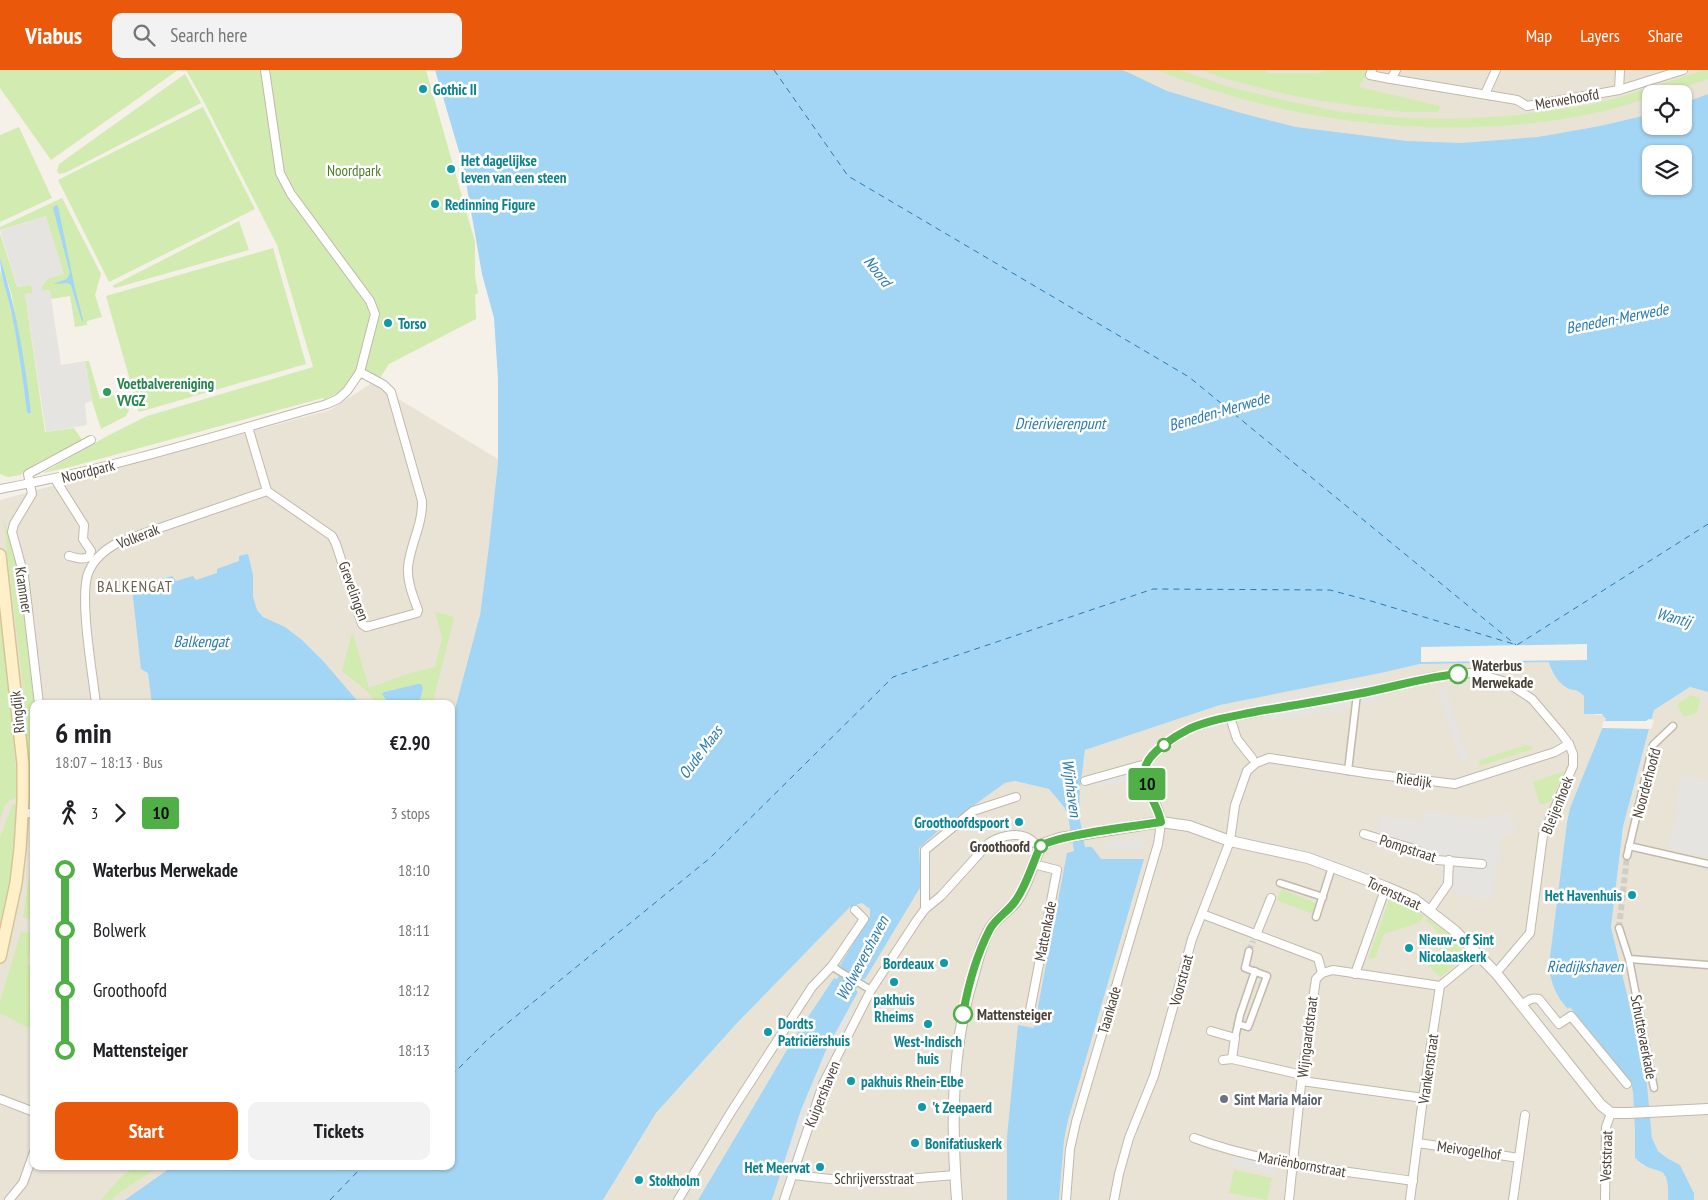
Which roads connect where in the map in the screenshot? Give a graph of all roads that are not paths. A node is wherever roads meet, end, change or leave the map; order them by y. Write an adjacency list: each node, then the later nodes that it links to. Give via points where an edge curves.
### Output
1 (265, 70): 10 (street, Noordpark, via 280,172 291,194 370,301 375,314)
2 (1372, 70): 7 (street, Merwehoofd, via 1370,75)
3 (1396, 70): 7 (street)
4 (1496, 70): 9 (street)
5 (1620, 70): 8 (street)
6 (1683, 70): 8 (street, Merwehoofd)
7 (1391, 79): 9 (street, Merwehoofd)
8 (1619, 90): 9 (street, Merwehoofd, via 1527,106 1517,100)
9 (1485, 94)
10 (360, 372): 11 (street, Noordpark, via 338,399); 16 (street, Grevelingen, via 391,392 422,501 421,518 408,567 417,612 366,627 362,624 332,536)
11 (248, 427): 13 (street, Noordpark); 16 (street)
12 (90, 440): 14 (street, via 30,472)
13 (55, 479): 14 (street, Noordpark); 18 (street, via 84,525 83,539 91,551 86,558)
14 (29, 483): 15 (street, Noordpark); 20 (street, Krammer, via 32,494 12,532 24,576)
15 (0, 489)
16 (267, 492): 21 (street, Volkerak, via 119,542 106,549 95,561 88,572 84,596)
17 (0, 555): 30 (main road, Ringdijk)
18 (69, 556)
19 (1358, 694): 22 (street, Bleijenhoek); 24 (street, Bleijenhoek, via 1430,677 1483,675 1506,682 1532,699); 27 (street)
20 (38, 700)
21 (96, 700)
22 (1230, 717): 25 (street, via 1237,739); 26 (street, Bleijenhoek, via 1176,736 1153,754)
23 (1673, 726): 34 (street, Noorderhoofd, via 1653,745)
24 (1568, 744): 27 (street, Riedijk, via 1553,753 1455,784); 61 (street, Bleijenhoek, via 1573,754 1573,766 1544,836 1530,933)
25 (1254, 761): 27 (street, Riedijk, via 1269,758); 33 (street, Voorstraat, via 1235,805)
26 (1146, 764): 28 (street); 31 (street, via 1144,777)
27 (1348, 771)
28 (1085, 781)
29 (1016, 797): 46 (street, via 974,811 925,850)
30 (28, 813): 55 (main road, Ringdijk)
31 (1161, 822): 33 (street, Torenstraat, via 1188,826); 35 (street, Torenstraat, via 1084,834 1051,841); 91 (street, Taankade, via 1155,853 1076,1122)
32 (1364, 834): 37 (street, Pompstraat, via 1414,849 1437,860)
33 (1230, 841): 41 (street, Torenstraat, via 1308,858); 49 (street, Voorstraat)
34 (1629, 846): 36 (street); 40 (street)
35 (1040, 847): 38 (street); 46 (street, Kuipershaven, via 1020,836 993,840 942,896)
36 (1627, 856)
37 (1449, 860): 39 (street, Pompstraat); 48 (street, via 1448,884)
38 (1032, 864): 66 (street, Mattenkade, via 1057,870); 85 (street, via 1026,884 1015,902 991,927 965,1002 956,1051)
39 (1482, 864)
40 (1708, 864)
41 (1332, 867): 43 (street, Torenstraat); 44 (street)
42 (1280, 883): 44 (street)
43 (1386, 886): 48 (street, Torenstraat); 62 (street)
44 (1323, 897): 50 (street)
45 (1271, 898): 52 (street)
46 (925, 909): 64 (street, Kuipershaven)
47 (855, 910): 58 (street, via 864,920)
48 (1430, 910): 54 (street, Torenstraat)
49 (1202, 914): 52 (street); 92 (street, Voorstraat, via 1154,1076 1129,1138)
50 (1316, 917)
51 (1619, 928): 56 (street, Schuttevaerkade)
52 (1254, 938): 60 (street, via 1318,958)
53 (1250, 951): 59 (street, via 1245,968)
54 (1478, 955): 61 (street, Torenstraat); 63 (street)
55 (0, 957)
56 (1629, 958): 57 (street); 72 (street, Schuttevaerkade)
57 (1708, 965)
58 (832, 966): 64 (street); 88 (street, via 812,987)
59 (1255, 971): 67 (street); 67 (street, via 1267,976 1248,1027)
60 (1322, 973): 62 (street, via 1333,970); 70 (street, Wijngaardstraat, via 1314,983)
61 (1496, 973): 65 (street, Torenstraat)
62 (1355, 974): 63 (street)
63 (1440, 986): 73 (street, Vrankenstraat)
64 (871, 990): 84 (street, Kuipershaven, via 823,1084)
65 (1522, 1005): 71 (street, via 1534,998 1539,999 1559,1024 1570,1016); 77 (street, Torenstraat, via 1601,1105)
66 (1029, 1016)
67 (1238, 1024): 69 (street)
68 (1211, 1031): 69 (street)
69 (1235, 1038): 70 (street, via 1228,1059)
70 (1302, 1078): 73 (street); 83 (street, Wijngaardstraat)
71 (1627, 1084)
72 (1654, 1088)
73 (1423, 1098): 80 (street, Vrankenstraat)
74 (0, 1100): 76 (street)
75 (1708, 1109): 77 (street)
76 (30, 1111)
77 (1611, 1113): 96 (street, Veststraat, via 1606,1126)
78 (1525, 1115): 81 (street)
79 (1194, 1138): 83 (street, Mariënbornstraat)
80 (1418, 1143): 81 (street, Meivogelhof); 86 (street, Vrankenstraat)
81 (1519, 1158): 95 (street)
82 (30, 1163): 87 (street, via 23,1183)
83 (1292, 1164): 86 (street, Mariënbornstraat); 93 (street, Wijngaardstraat)
84 (793, 1175): 85 (street, Schrijversstraat, via 849,1181); 89 (street, Kuipershaven)
85 (955, 1175): 90 (street)
86 (1412, 1181): 94 (street, Vrankenstraat)
87 (9, 1200)
88 (678, 1200)
89 (784, 1200)
90 (957, 1200)
91 (1066, 1200)
92 (1114, 1200)
93 (1289, 1200)
94 (1410, 1200)
95 (1513, 1200)
96 (1605, 1200)

